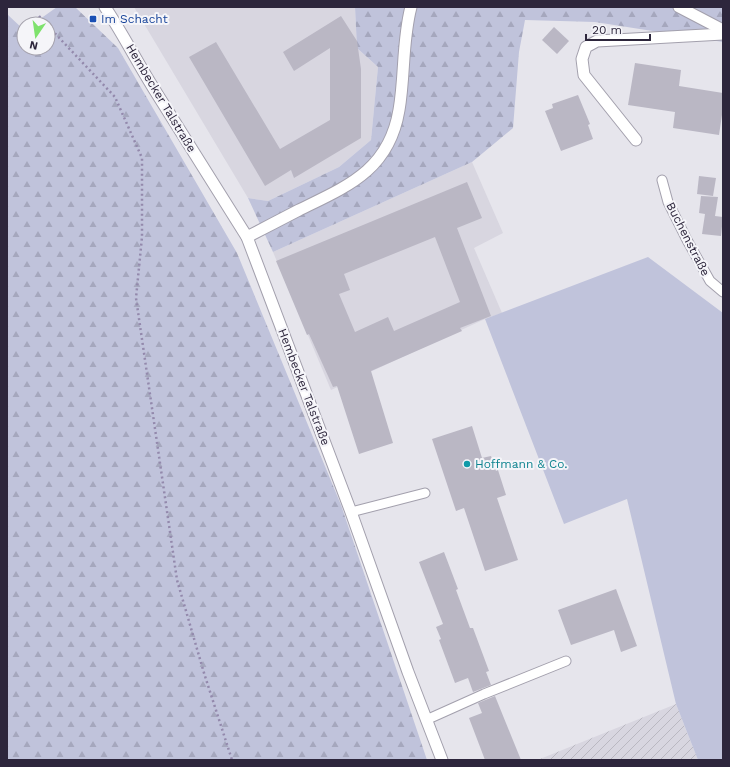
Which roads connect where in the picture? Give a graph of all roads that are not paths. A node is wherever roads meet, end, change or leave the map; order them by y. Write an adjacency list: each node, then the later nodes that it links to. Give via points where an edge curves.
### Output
1 (105, 7): 6 (street, Hembecker Talstraße)
2 (115, 7): 6 (street, Hembecker Talstraße)
3 (411, 7): 10 (street, via 403,53 399,111 387,149 374,165 335,194)
4 (679, 7): 5 (street)
5 (723, 30)
6 (123, 34): 10 (street, Hembecker Talstraße, via 139,66)
7 (723, 34): 8 (street, via 596,41 586,47 582,58 584,75)
8 (636, 140)
9 (662, 180): 11 (lane, Buchenstraße, via 668,202 691,247 710,281)
10 (247, 237): 13 (street, Hembecker Talstraße)
11 (723, 292)
12 (425, 493): 13 (lane)
13 (351, 512): 15 (street, Hembecker Talstraße)
14 (566, 660): 15 (lane)
15 (426, 720): 16 (street, Hembecker Talstraße)
16 (442, 760)

